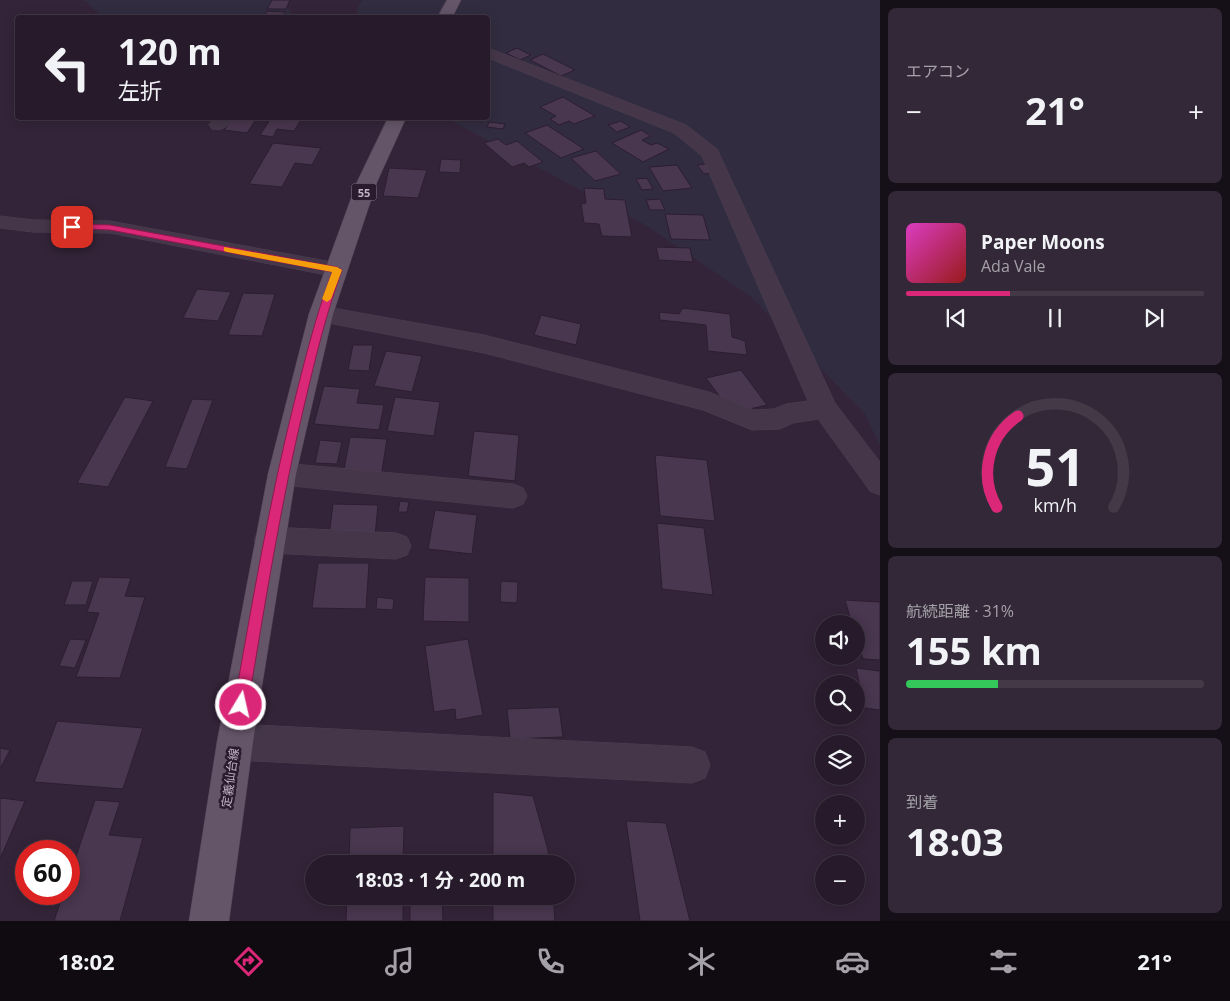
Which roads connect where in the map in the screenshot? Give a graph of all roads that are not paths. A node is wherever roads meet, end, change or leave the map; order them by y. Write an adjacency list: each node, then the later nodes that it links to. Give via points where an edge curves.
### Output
1 (454, 0): 2 (main road)
2 (446, 15)
3 (490, 54): 8 (street, via 680,129 710,153)
4 (396, 120): 6 (main road, 定義仙台線 / 55, via 367,182)
5 (0, 222): 6 (street, via 110,227)
6 (337, 270): 7 (main road, 定義仙台線 / 55)
7 (321, 314): 8 (street, via 484,344 709,402 752,420 780,419 786,414); 9 (main road, 定義仙台線 / 55)
8 (824, 408): 10 (street)
9 (282, 474): 11 (street); 12 (main road, 定義仙台線 / 55)
10 (880, 483)
11 (513, 496)
12 (269, 540): 13 (street); 14 (main road, 定義仙台線 / 55)
13 (396, 546)
14 (235, 742): 15 (street); 16 (main road, 定義仙台線 / 55)
15 (692, 765)
16 (210, 921)

